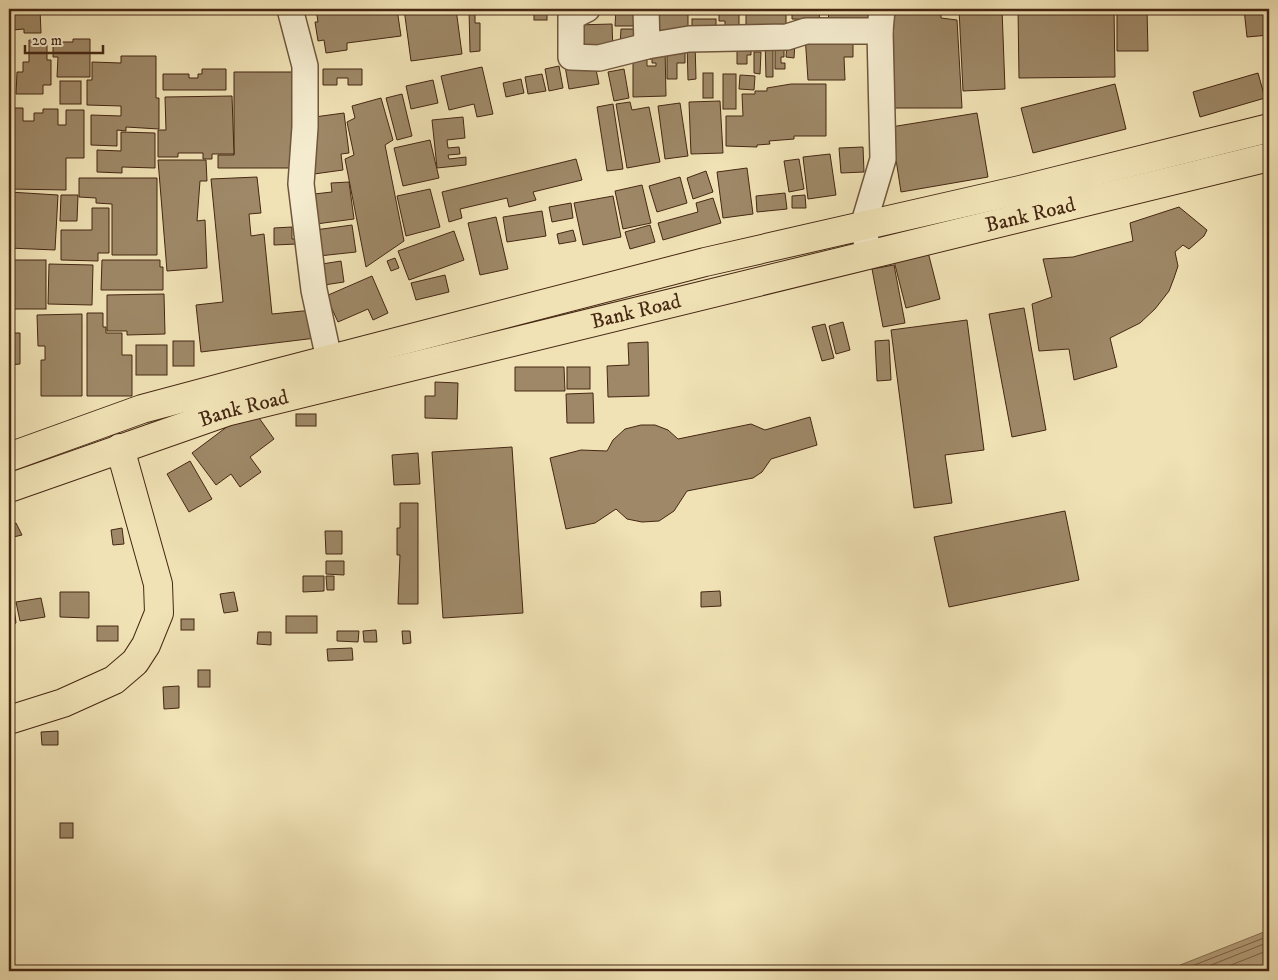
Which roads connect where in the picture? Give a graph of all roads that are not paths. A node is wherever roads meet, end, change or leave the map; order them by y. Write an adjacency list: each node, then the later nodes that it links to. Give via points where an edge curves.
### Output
1 (290, 9): 10 (street, via 305,66 301,184 314,290)
2 (587, 9): 5 (street, via 571,17 571,57 599,58)
3 (646, 9): 5 (street)
4 (881, 20): 5 (street, via 806,31 787,37 689,40); 8 (street, via 883,160)
5 (647, 46)
6 (1269, 128): 8 (main road, Bank Road)
7 (1269, 157): 9 (main road, Bank Road)
8 (863, 226): 9 (street); 10 (main road, Bank Road, via 705,262)
9 (869, 255): 11 (main road, Bank Road, via 226,412)
10 (329, 359): 12 (main road, Bank Road, via 142,409)
11 (120, 448): 13 (main road, Bank Road); 14 (main road, via 158,584 159,614 146,646 135,662 114,680 63,703)
12 (9, 457)
13 (9, 488)
14 (9, 720)

